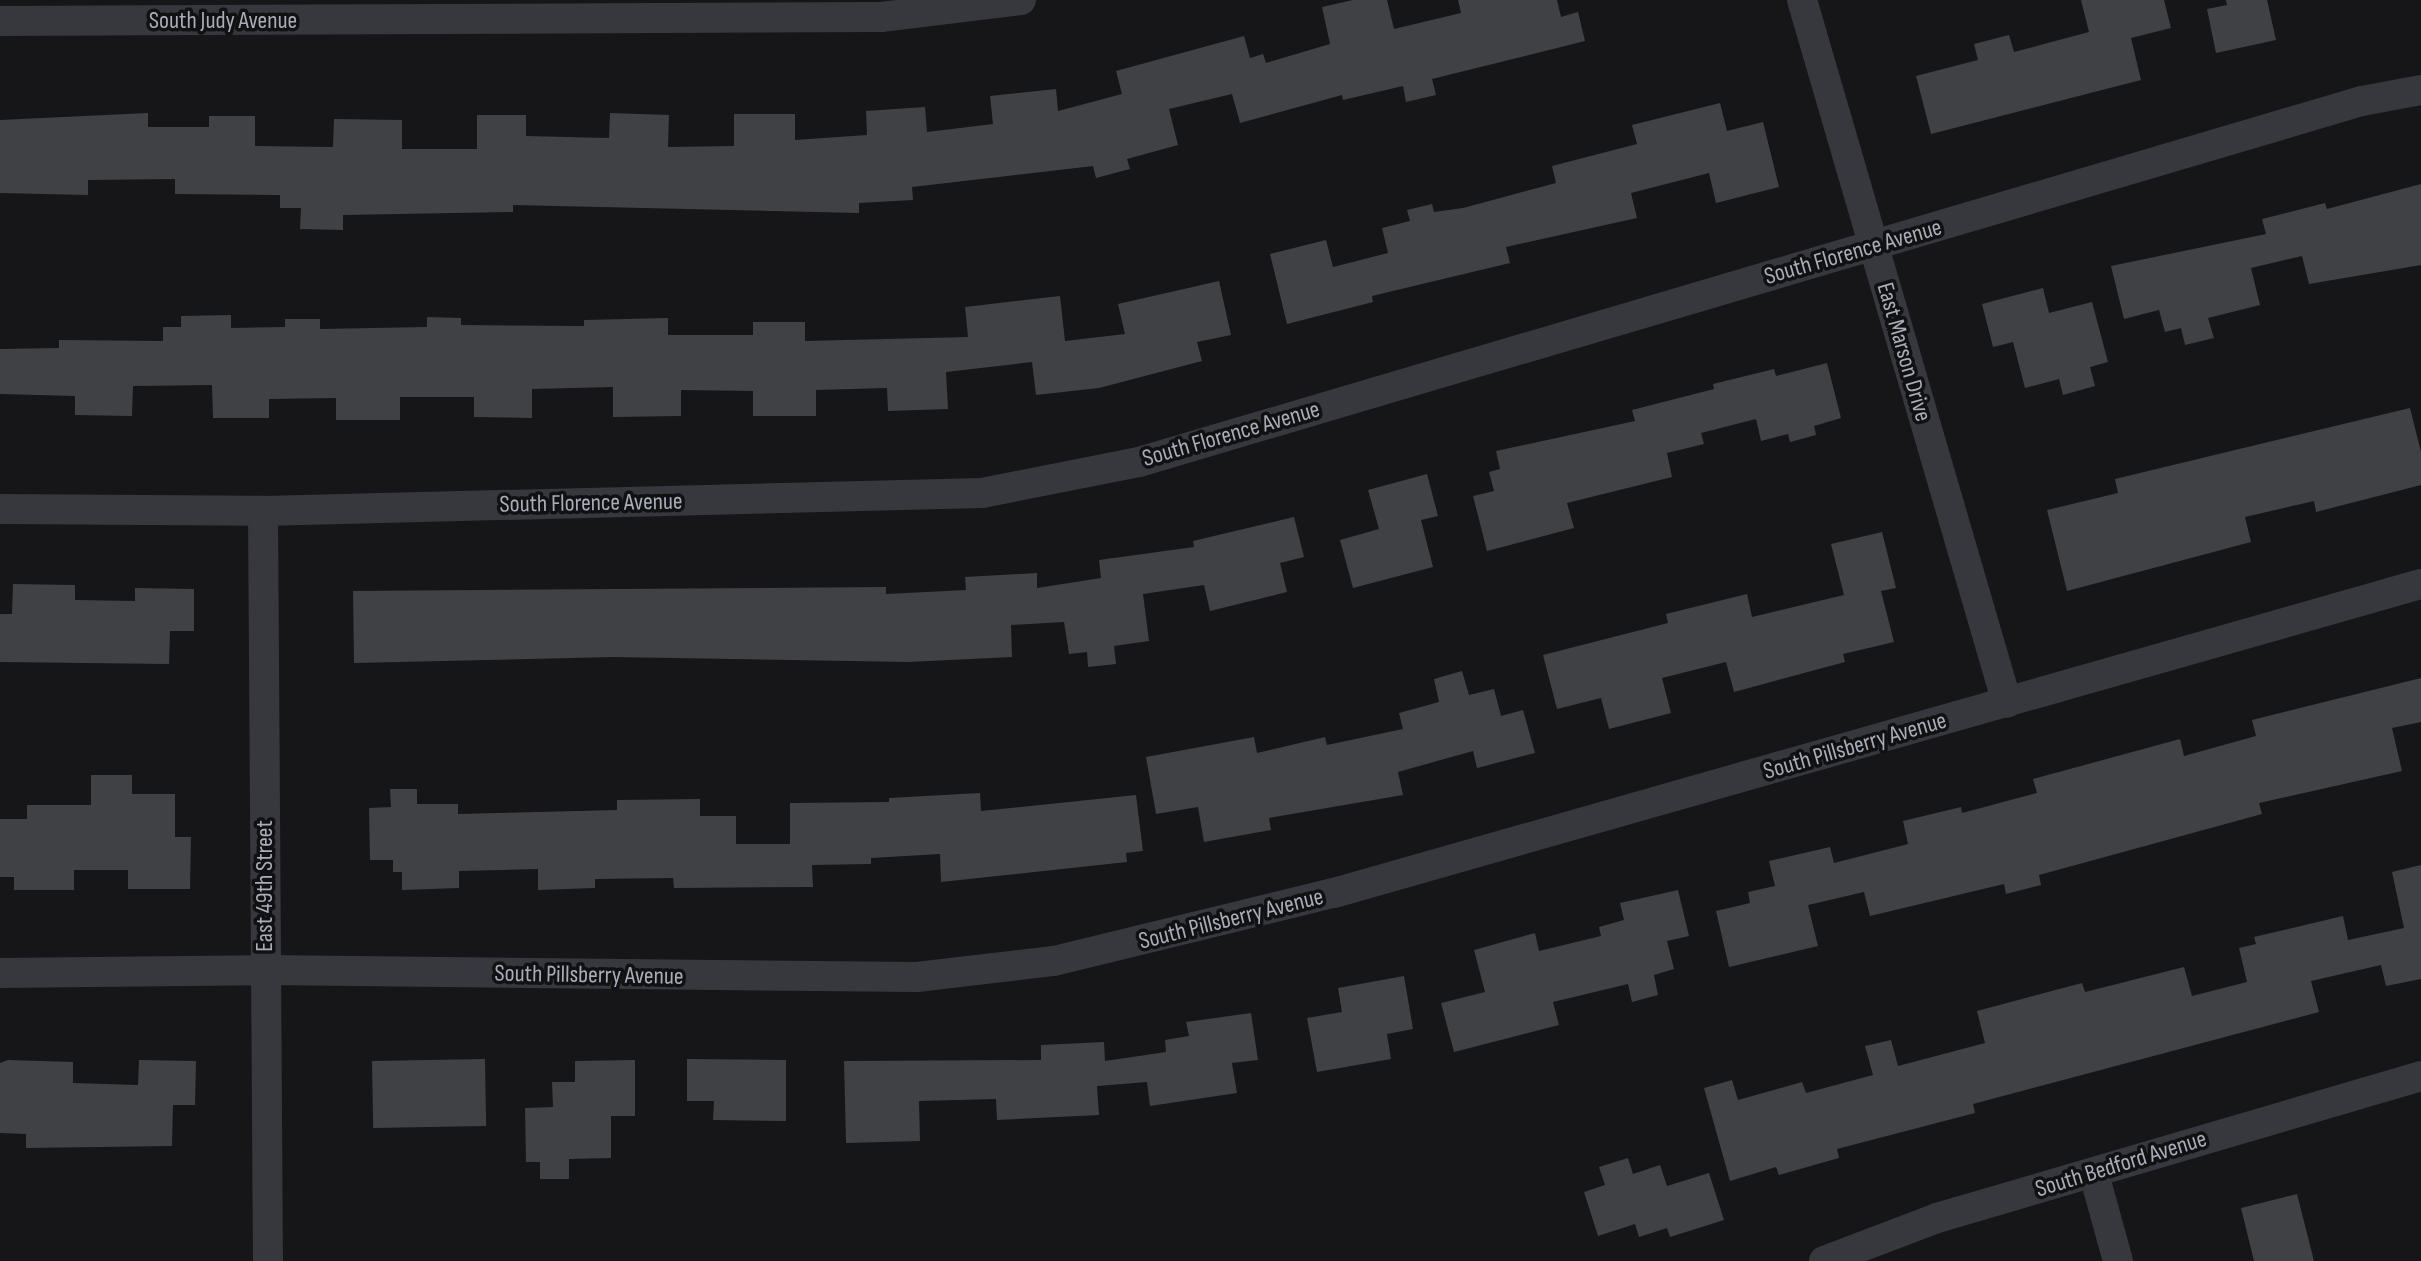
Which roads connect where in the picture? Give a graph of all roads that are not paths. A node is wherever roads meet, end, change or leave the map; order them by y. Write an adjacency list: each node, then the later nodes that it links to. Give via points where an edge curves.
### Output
1 (1021, 0): 3 (street, South Judy Avenue, via 881,17)
2 (1802, 0): 6 (street, East Marson Drive)
3 (260, 11): 4 (street, South Judy Avenue)
4 (0, 21)
5 (2421, 90): 6 (street, South Florence Avenue, via 2362,101)
6 (1873, 246): 8 (street, South Florence Avenue, via 1139,462 982,493); 10 (street, East Marson Drive)
7 (0, 509): 8 (street, South Florence Avenue)
8 (263, 511): 11 (street, East 49th Street)
9 (2421, 584): 10 (street, South Pillsberry Avenue)
10 (2007, 703): 11 (street, South Pillsberry Avenue, via 1334,893 1054,961 872,977)
11 (265, 970): 12 (street, South Pillsberry Avenue); 15 (street, East 49th Street)
12 (0, 973)
13 (2421, 1076): 14 (street, South Bedford Avenue)
14 (2094, 1174): 16 (street, South Bedford Avenue, via 1876,1237); 17 (street)
15 (268, 1261)
16 (1824, 1261)
17 (2118, 1261)

